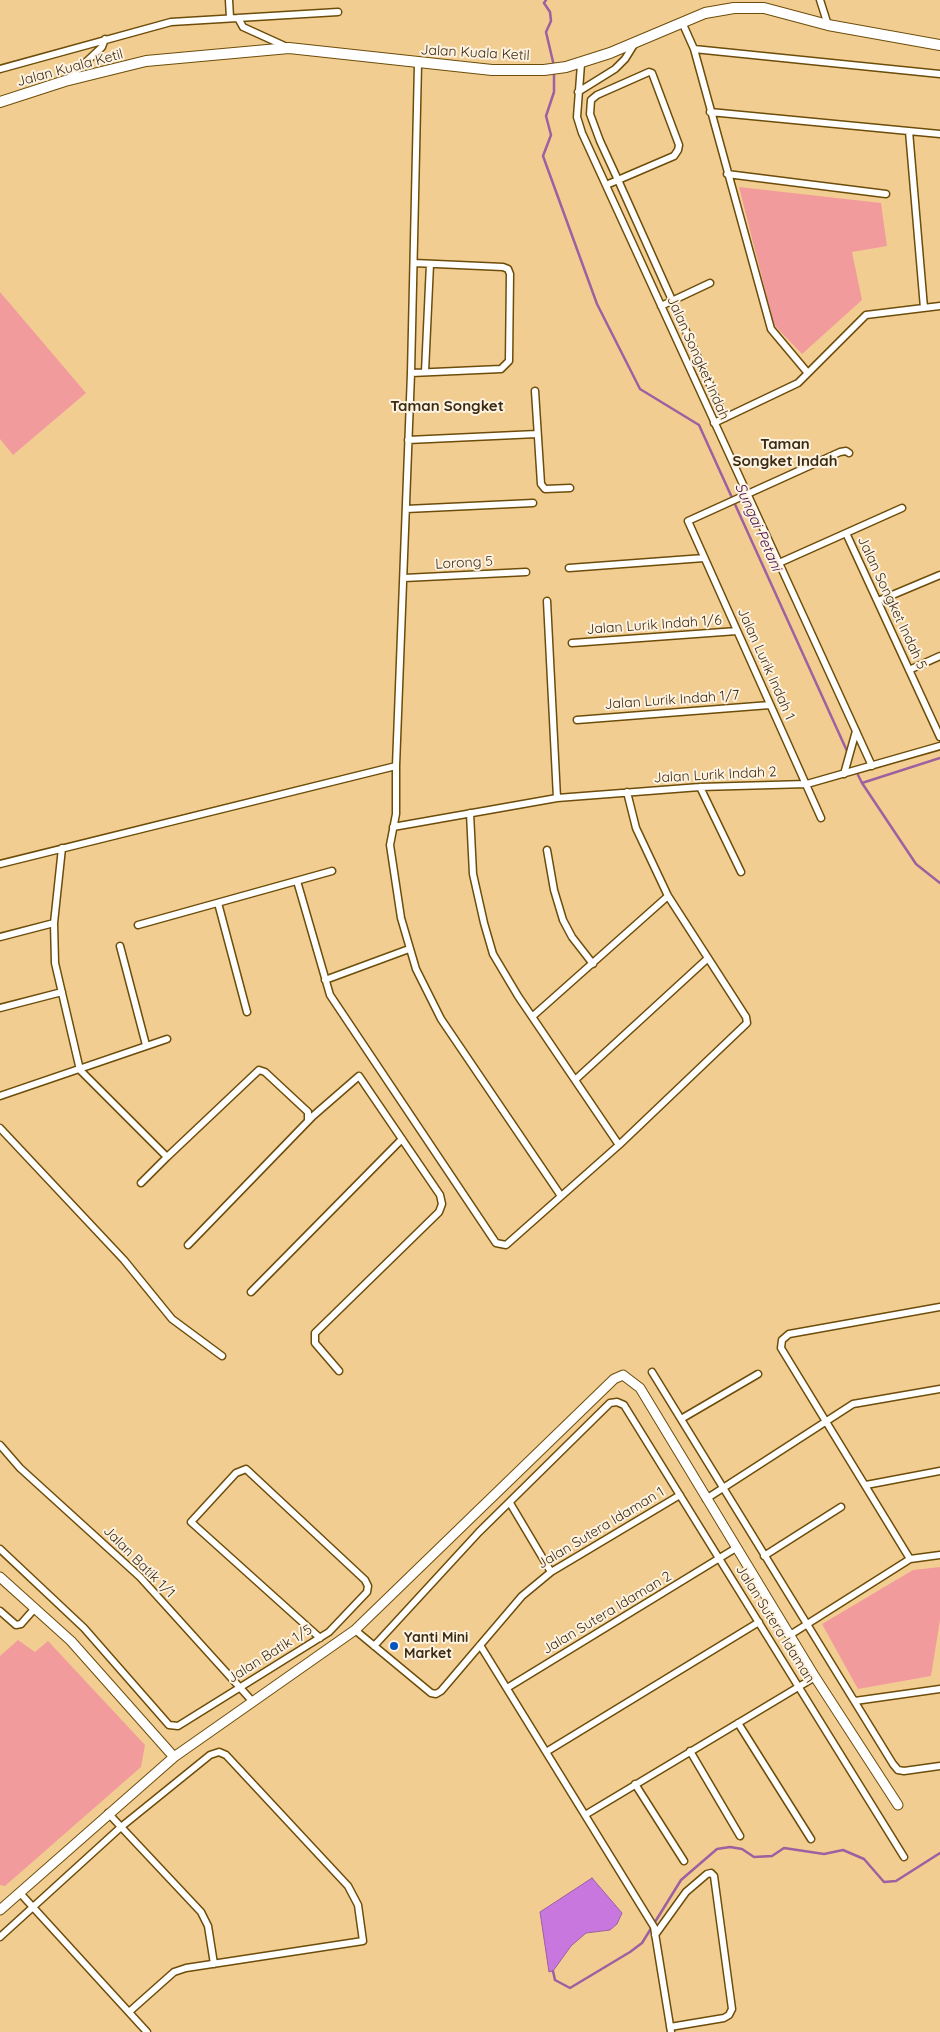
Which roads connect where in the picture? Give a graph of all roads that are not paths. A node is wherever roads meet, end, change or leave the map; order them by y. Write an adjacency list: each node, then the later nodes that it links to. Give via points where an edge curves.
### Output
1 (229, 0): 5 (street)
2 (820, 0): 8 (street)
3 (733, 4): 7 (main road, Jalan Kuala Ketil); 8 (main road, Jalan Kuala Ketil, via 764,8)
4 (338, 12): 6 (street)
5 (230, 18): 6 (street); 9 (street, via 171,22)
6 (238, 18): 12 (street, via 243,27)
7 (682, 22): 10 (main road, Jalan Kuala Ketil); 13 (street)
8 (828, 25): 11 (main road, Jalan Kuala Ketil)
9 (105, 39): 16 (street); 18 (street, via 102,47)
10 (635, 43): 15 (main road, Jalan Kuala Ketil); 19 (street, via 615,69)
11 (940, 46)
12 (289, 48): 14 (main road, Jalan Kuala Ketil); 18 (main road, Jalan Kuala Ketil, via 146,61)
13 (694, 49): 17 (street); 21 (street)
14 (418, 64): 15 (main road, Jalan Kuala Ketil, via 544,70); 28 (street)
15 (581, 64): 19 (street, Jalan Songket Indah)
16 (0, 68)
17 (940, 74)
18 (65, 81): 20 (main road, Jalan Kuala Ketil)
19 (578, 92): 26 (street, Jalan Songket Indah, via 577,117)
20 (0, 102)
21 (710, 112): 22 (street); 24 (street)
22 (909, 131): 23 (street); 34 (street)
23 (940, 134)
24 (727, 174): 27 (street); 36 (street, via 772,329)
25 (618, 180): 25 (street, via 674,156 679,146 655,78 648,72 591,100 590,114); 26 (street); 31 (street)
26 (606, 185): 32 (street, Jalan Songket Indah)
27 (886, 194)
28 (414, 263): 29 (street); 37 (street)
29 (430, 264): 35 (street); 35 (street, via 503,266 508,269 509,361 501,369)
30 (710, 283): 31 (street)
31 (672, 301): 32 (street); 39 (street)
32 (661, 306): 40 (street, Jalan Songket Indah)
33 (940, 306): 34 (street)
34 (924, 308): 36 (street, via 866,315)
35 (425, 372): 37 (street)
36 (806, 372): 39 (street, via 792,387)
37 (411, 373): 42 (street)
38 (535, 391): 41 (street)
39 (725, 418): 40 (street)
40 (714, 423): 45 (street, Jalan Songket Indah)
41 (537, 434): 42 (street); 44 (street, via 543,487)
42 (408, 440): 48 (street)
43 (849, 453): 45 (street, via 840,452)
44 (570, 488)
45 (747, 495): 50 (street, Jalan Lurik Indah 1, via 688,522); 51 (street, Jalan Songket Indah)
46 (533, 503): 48 (street)
47 (902, 508): 49 (street)
48 (406, 509): 55 (street)
49 (846, 533): 51 (street); 57 (street, Jalan Songket Indah 5)
50 (704, 558): 52 (street); 58 (street, Jalan Lurik Indah 1)
51 (779, 563): 64 (street, Jalan Songket Indah)
52 (569, 568)
53 (526, 572): 55 (street, Lorong 5)
54 (940, 575): 57 (street)
55 (404, 578): 67 (street)
56 (547, 601): 73 (street)
57 (878, 602): 61 (street, Jalan Songket Indah 5)
58 (737, 631): 59 (street, Jalan Lurik Indah 1/6); 62 (street, Jalan Lurik Indah 1)
59 (572, 644)
60 (940, 656): 61 (street)
61 (909, 670): 65 (street, Jalan Songket Indah 5)
62 (770, 706): 63 (street, Jalan Lurik Indah 1/7); 70 (street, Jalan Lurik Indah 1)
63 (576, 720)
64 (856, 730): 68 (street, Jalan Songket Indah); 69 (street)
65 (940, 737)
66 (940, 746): 68 (street, Jalan Lurik Indah 2)
67 (396, 766): 76 (street); 77 (street)
68 (872, 766): 69 (street, Jalan Lurik Indah 2)
69 (844, 774): 70 (street, Jalan Lurik Indah 2)
70 (806, 784): 71 (street, Jalan Lurik Indah 2); 75 (street, Jalan Lurik Indah 1)
71 (700, 788): 72 (street, Jalan Lurik Indah 2); 81 (street)
72 (628, 792): 73 (street, Jalan Lurik Indah 2); 83 (street, via 636,828)
73 (557, 798): 74 (street, Jalan Lurik Indah 2)
74 (470, 813): 76 (street, Jalan Lurik Indah 2); 96 (street, via 473,874 491,947 513,988)
75 (821, 818)
76 (393, 827): 89 (street, via 390,839 393,864 401,918)
77 (62, 848): 79 (street); 85 (street)
78 (547, 850): 91 (street, via 563,920)
79 (0, 864)
80 (332, 871): 82 (street)
81 (741, 872)
82 (297, 881): 84 (street); 92 (street)
83 (668, 896): 90 (street); 91 (street)
84 (218, 903): 86 (street); 95 (street)
85 (54, 923): 87 (street); 93 (street, via 55,963)
86 (138, 925)
87 (0, 937)
88 (120, 946): 98 (street)
89 (410, 949): 92 (street); 108 (street, via 440,1020)
90 (707, 959): 100 (street); 105 (street, via 747,1023)
91 (593, 964): 96 (street)
92 (325, 980): 108 (street, via 330,995 496,1243 506,1245)
93 (62, 992): 94 (street); 99 (street)
94 (0, 1008)
95 (247, 1012)
96 (533, 1016): 100 (street)
97 (167, 1039): 98 (street)
98 (146, 1045): 99 (street)
99 (80, 1070): 101 (street); 106 (street)
100 (575, 1080): 105 (street)
101 (0, 1096)
102 (308, 1121): 104 (street, via 359,1076); 106 (street, via 308,1112 259,1070); 109 (street)
103 (0, 1128): 112 (street, via 124,1260 172,1319)
104 (402, 1139): 110 (street); 113 (street, via 440,1195 442,1204 439,1212 315,1333 315,1342)
105 (619, 1145): 108 (street)
106 (167, 1157): 107 (street)
107 (141, 1183)
108 (561, 1196)
109 (188, 1245)
110 (251, 1292)
111 (940, 1307): 118 (street, via 789,1334 782,1340 780,1348)
112 (222, 1356)
113 (339, 1371)
114 (652, 1372): 117 (street)
115 (758, 1374): 117 (street)
116 (940, 1389): 118 (street, via 853,1404)
117 (681, 1420): 122 (street)
118 (826, 1420): 121 (street); 122 (street)
119 (0, 1445): 145 (street, Jalan Batik 1/1, via 20,1468 140,1577)
120 (940, 1471): 121 (street)
121 (866, 1485): 132 (street)
122 (723, 1487): 124 (street); 130 (street)
123 (680, 1495): 125 (street, Jalan Sutera Idaman, via 624,1405 617,1402 610,1403); 131 (street, Jalan Sutera Idaman); 133 (street, Jalan Sutera Idaman 1)
124 (706, 1499): 127 (street); 139 (street, via 640,1388 623,1375 614,1379)
125 (510, 1503): 133 (street); 143 (street)
126 (840, 1507): 130 (street)
127 (736, 1548): 131 (street, Jalan Sutera Idaman 2); 140 (street)
128 (0, 1549): 145 (street, Jalan Batik 1/5, via 84,1628 170,1725 178,1726)
129 (940, 1555): 132 (street)
130 (764, 1556): 138 (street)
131 (720, 1559): 137 (street, Jalan Sutera Idaman); 147 (street, Jalan Sutera Idaman 2)
132 (910, 1559): 138 (street)
133 (551, 1572): 142 (street, Jalan Sutera Idaman 1, via 522,1596)
134 (0, 1578): 135 (street)
135 (34, 1608): 136 (street, via 21,1624 16,1625); 154 (street, via 71,1641)
136 (0, 1611)
137 (759, 1622): 146 (street, Jalan Sutera Idaman); 153 (street)
138 (807, 1624): 140 (street); 149 (street)
139 (355, 1630): 143 (street); 150 (street)
140 (790, 1636): 144 (street)
141 (320, 1638): 141 (street, Jalan Batik 1/5, via 191,1522 236,1474 246,1470 365,1580 367,1592 338,1626); 145 (street, Jalan Batik 1/5)
142 (480, 1645): 143 (street, Jalan Sutera Idaman 1, via 436,1694); 147 (street)
143 (374, 1646)
144 (815, 1677): 146 (street); 157 (street)
145 (239, 1687): 150 (street, Jalan Batik 1/1)
146 (798, 1687): 151 (street); 163 (street, Jalan Sutera Idaman)
147 (507, 1688): 153 (street)
148 (940, 1690): 149 (street)
149 (854, 1701): 155 (street, via 898,1770)
150 (253, 1702): 154 (street)
151 (738, 1723): 152 (street); 162 (street)
152 (690, 1751): 156 (street); 161 (street)
153 (546, 1752): 159 (street)
154 (174, 1757): 158 (street)
155 (940, 1766)
156 (635, 1784): 159 (street); 164 (street)
157 (898, 1805)
158 (108, 1813): 160 (street); 165 (street)
159 (585, 1814): 168 (street)
160 (121, 1827): 166 (street); 170 (street, via 201,1912 208,1926); 170 (street, via 210,1755 219,1752 226,1755 354,1896 363,1941)
161 (740, 1836)
162 (811, 1839)
163 (904, 1857)
164 (684, 1861)
165 (20, 1893): 166 (street); 167 (street)
166 (32, 1907): 169 (street); 171 (street)
167 (0, 1910)
168 (653, 1928): 172 (street); 172 (street, via 706,1874 714,1876 732,2009 724,2018)
169 (0, 1937)
170 (214, 1964): 171 (street, via 174,1972)
171 (129, 2012): 173 (street)
172 (671, 2030)
173 (147, 2032)

